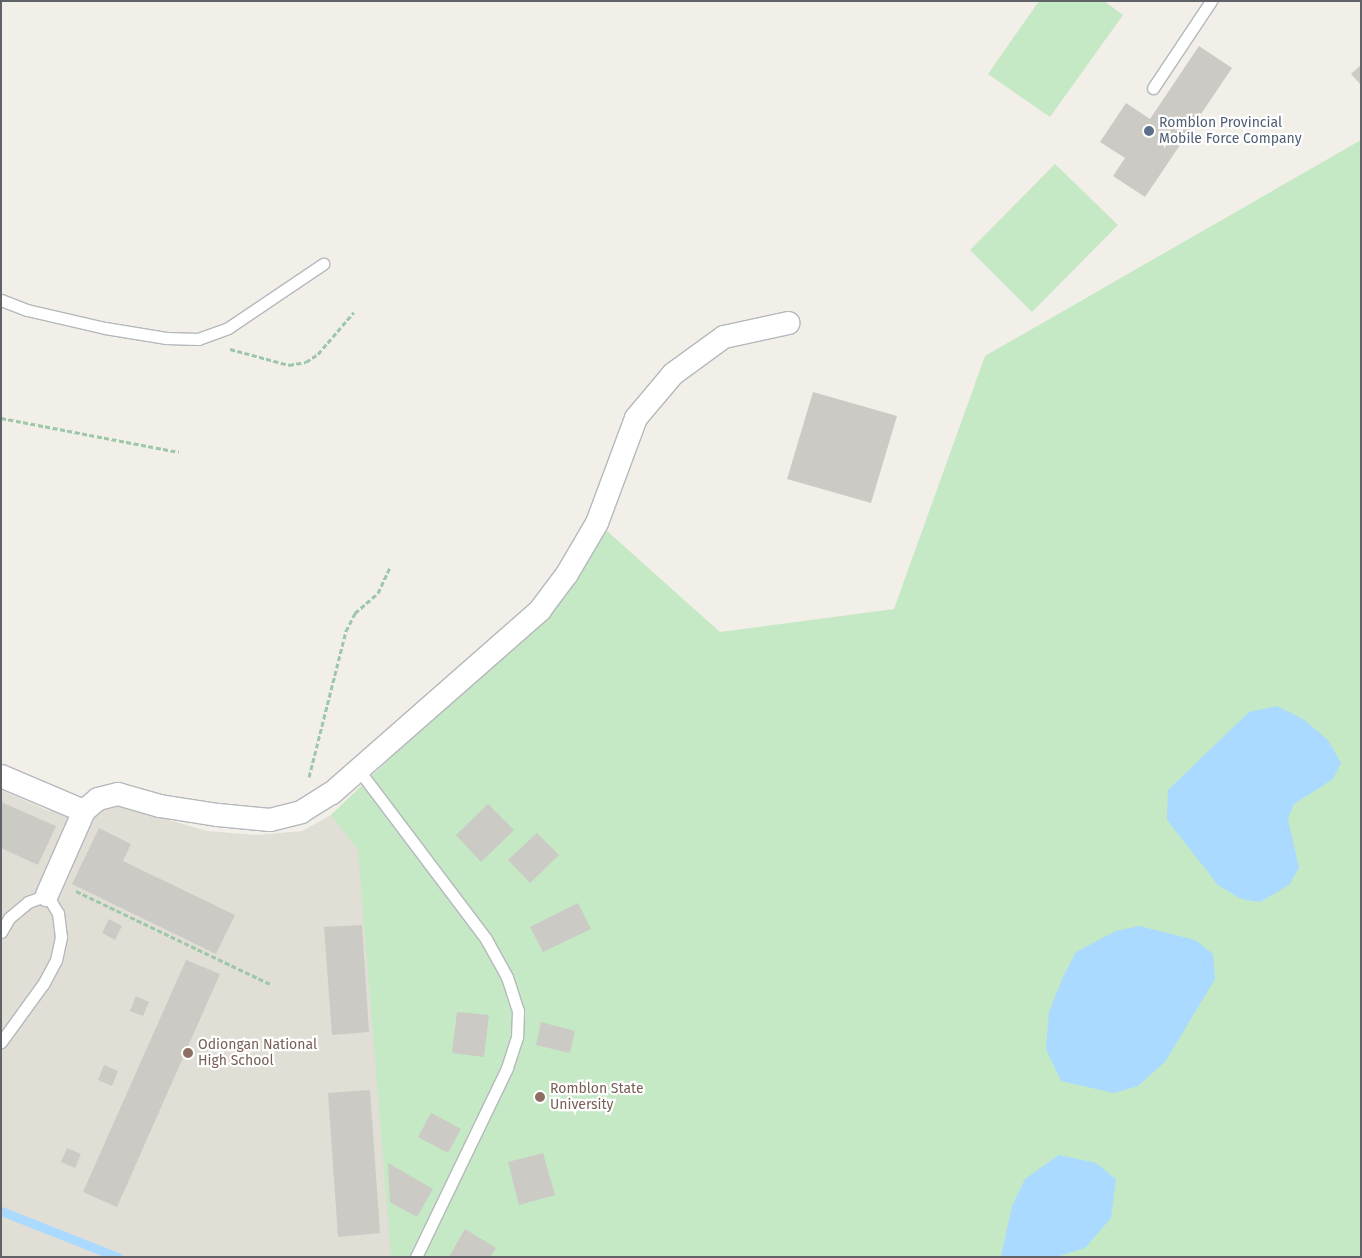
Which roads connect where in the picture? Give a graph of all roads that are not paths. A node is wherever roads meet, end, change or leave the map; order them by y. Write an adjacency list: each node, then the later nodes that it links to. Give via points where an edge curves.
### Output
1 (1211, 1): 2 (lane)
2 (1153, 88)
3 (323, 264): 4 (lane, via 228,328 198,339 166,338 105,328 27,310)
4 (1, 300)
5 (788, 323): 6 (street, via 724,337 673,374 636,418 597,522 567,574 540,610)
6 (358, 769): 8 (street, via 332,793 301,812 270,820 160,806 118,794 98,799); 12 (lane, via 486,939 507,977 518,1011 517,1037 507,1068)
7 (1, 776): 8 (street)
8 (84, 811): 9 (street)
9 (51, 888): 10 (lane, via 9,918); 11 (lane, via 61,937 56,960 43,984)
10 (1, 932)
11 (1, 1042)
12 (416, 1257)

